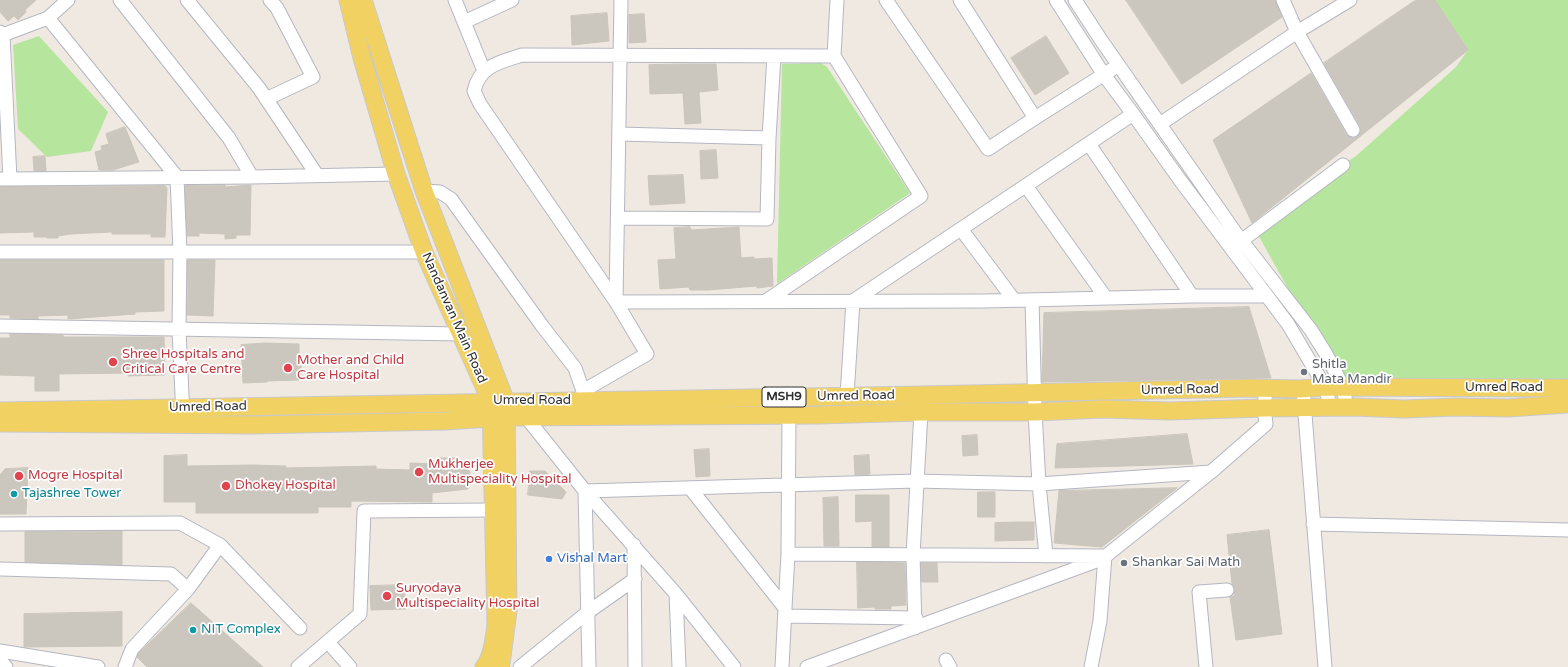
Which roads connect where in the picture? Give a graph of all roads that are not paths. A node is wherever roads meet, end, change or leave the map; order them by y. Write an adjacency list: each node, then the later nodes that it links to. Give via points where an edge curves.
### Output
1 (68, 0): 16 (street)
2 (120, 0): 38 (street, via 229,138)
3 (187, 0): 26 (street)
4 (270, 0): 26 (street, via 277,8 312,77)
5 (455, 0): 17 (street)
6 (512, 0): 17 (street)
7 (621, 0): 20 (street)
8 (837, 0): 22 (street)
9 (886, 0): 28 (street, via 988,149)
10 (960, 0): 28 (street)
11 (1056, 0): 25 (street)
12 (1284, 0): 18 (street)
13 (1350, 0): 18 (street)
14 (359, 2): 35 (main road, Nandanvan Main Road, via 362,58); 41 (main road)
15 (1080, 2): 23 (street)
16 (48, 18): 19 (street); 37 (street)
17 (464, 22): 24 (street)
18 (1297, 32): 29 (street); 30 (street)
19 (1, 35): 39 (street)
20 (620, 56): 21 (street); 24 (street, via 522,55 497,63); 31 (street)
21 (774, 56): 22 (street); 32 (street)
22 (834, 56): 53 (street, via 921,196)
23 (1119, 65): 25 (street); 29 (street)
24 (484, 71): 55 (street, via 475,83 474,91 480,104)
25 (1104, 75): 27 (street); 28 (street)
26 (266, 99): 36 (street)
27 (1133, 114): 33 (street); 49 (street)
28 (1035, 118)
29 (1160, 124): 44 (street)
30 (1354, 130)
31 (619, 134): 32 (street); 42 (street)
32 (769, 138): 42 (street, via 767,219)
33 (1089, 144): 40 (street); 48 (street)
34 (1343, 165): 44 (street)
35 (396, 174): 36 (street); 47 (main road, Nandanvan Main Road)
36 (317, 175): 38 (street)
37 (177, 177): 38 (street); 39 (street); 46 (street)
38 (252, 177)
39 (5, 179)
40 (1026, 186): 43 (street); 50 (street)
41 (424, 191): 68 (street, via 440,192 452,199 575,368); 75 (main road)
42 (618, 218): 55 (street)
43 (961, 229): 51 (street); 54 (street)
44 (1241, 241): 60 (street, via 1311,330)
45 (0, 252): 46 (street)
46 (180, 252): 47 (street); 57 (street)
47 (424, 252): 58 (main road, Nandanvan Main Road)
48 (1192, 296): 49 (street); 50 (street)
49 (1266, 296): 59 (street, via 1288,324)
50 (1106, 298): 52 (street)
51 (1014, 300): 52 (street); 54 (street)
52 (1032, 300): 66 (street)
53 (766, 301): 54 (street); 55 (street)
54 (853, 301): 67 (street)
55 (616, 302): 68 (street, via 647,354)
56 (0, 326): 57 (street)
57 (179, 330): 58 (street); 71 (street)
58 (460, 334): 75 (main road, Nandanvan Main Road)
59 (1326, 387): 60 (main road, Umred Road / MSH9); 64 (main road, Umred Road / MSH9); 74 (street)
60 (1343, 387): 62 (main road, Umred Road / MSH9); 74 (street)
61 (1266, 388): 64 (main road, Umred Road / MSH9); 65 (main road, Umred Road / MSH9); 72 (street)
62 (1475, 388): 63 (main road, Umred Road / MSH9); 70 (main road)
63 (1568, 388)
64 (1304, 389): 73 (street)
65 (1193, 390): 66 (main road, Umred Road / MSH9); 77 (main road)
66 (1034, 393): 67 (main road, Umred Road / MSH9); 80 (street)
67 (847, 396): 68 (main road, Umred Road / MSH9)
68 (583, 403): 76 (main road, Umred Road / MSH9); 81 (main road)
69 (1568, 404): 70 (main road, via 1508,408)
70 (1476, 407): 74 (main road)
71 (183, 408): 75 (main road, Umred Road / MSH9); 78 (main road, Umred Road / MSH9); 83 (street)
72 (1264, 408): 73 (main road); 77 (main road); 84 (street, via 1266,424)
73 (1305, 408): 74 (main road); 92 (street)
74 (1340, 408)
75 (498, 409): 76 (main road, Umred Road / MSH9); 83 (main road, via 445,421); 90 (main road, Nandanvan Main Road); 118 (main road, via 508,611)
76 (526, 410): 89 (street)
77 (1194, 410): 80 (main road, via 1103,409)
78 (0, 411)
79 (921, 412): 80 (main road); 81 (main road); 85 (street)
80 (1035, 412): 86 (street)
81 (789, 415): 87 (street)
82 (0, 423): 83 (main road)
83 (183, 425)
84 (1211, 472): 86 (street); 99 (street)
85 (916, 481): 86 (street); 87 (street); 97 (street)
86 (1039, 484): 98 (street)
87 (788, 485): 88 (street); 96 (street)
88 (690, 488): 89 (street); 106 (street)
89 (586, 491): 94 (street); 105 (street)
90 (493, 510): 109 (street, via 364,511 360,614); 117 (main road, Nandanvan Main Road, via 496,625 492,648)
91 (0, 524): 95 (street, via 180,523)
92 (1314, 524): 93 (street); 128 (street)
93 (1568, 530)
94 (634, 545): 101 (street); 104 (street)
95 (220, 546): 102 (street); 108 (street)
96 (788, 554): 97 (street); 106 (street)
97 (913, 554): 98 (street); 107 (street)
98 (1046, 556): 99 (street)
99 (1105, 556): 107 (street); 126 (street, via 1100,621)
100 (0, 569): 102 (street, via 171,574)
101 (635, 579): 105 (street); 121 (street)
102 (188, 589): 114 (street, via 132,650)
103 (1227, 590): 127 (street, via 1199,592)
104 (676, 594): 122 (street); 123 (street)
105 (588, 612): 119 (street); 120 (street)
106 (786, 612): 107 (street); 124 (street)
107 (916, 623): 125 (street)
108 (300, 628)
109 (328, 642): 115 (street); 116 (street)
110 (0, 651): 113 (street)
111 (0, 660): 112 (street)
112 (6, 667)
113 (98, 667)
114 (125, 667)
115 (298, 667)
116 (350, 667)
117 (484, 667)
118 (499, 667)
119 (520, 667)
120 (589, 667)
121 (634, 667)
122 (679, 667)
123 (734, 667)
124 (782, 667)
125 (809, 667)
126 (1091, 667)
127 (1206, 667)
128 (1324, 667)

